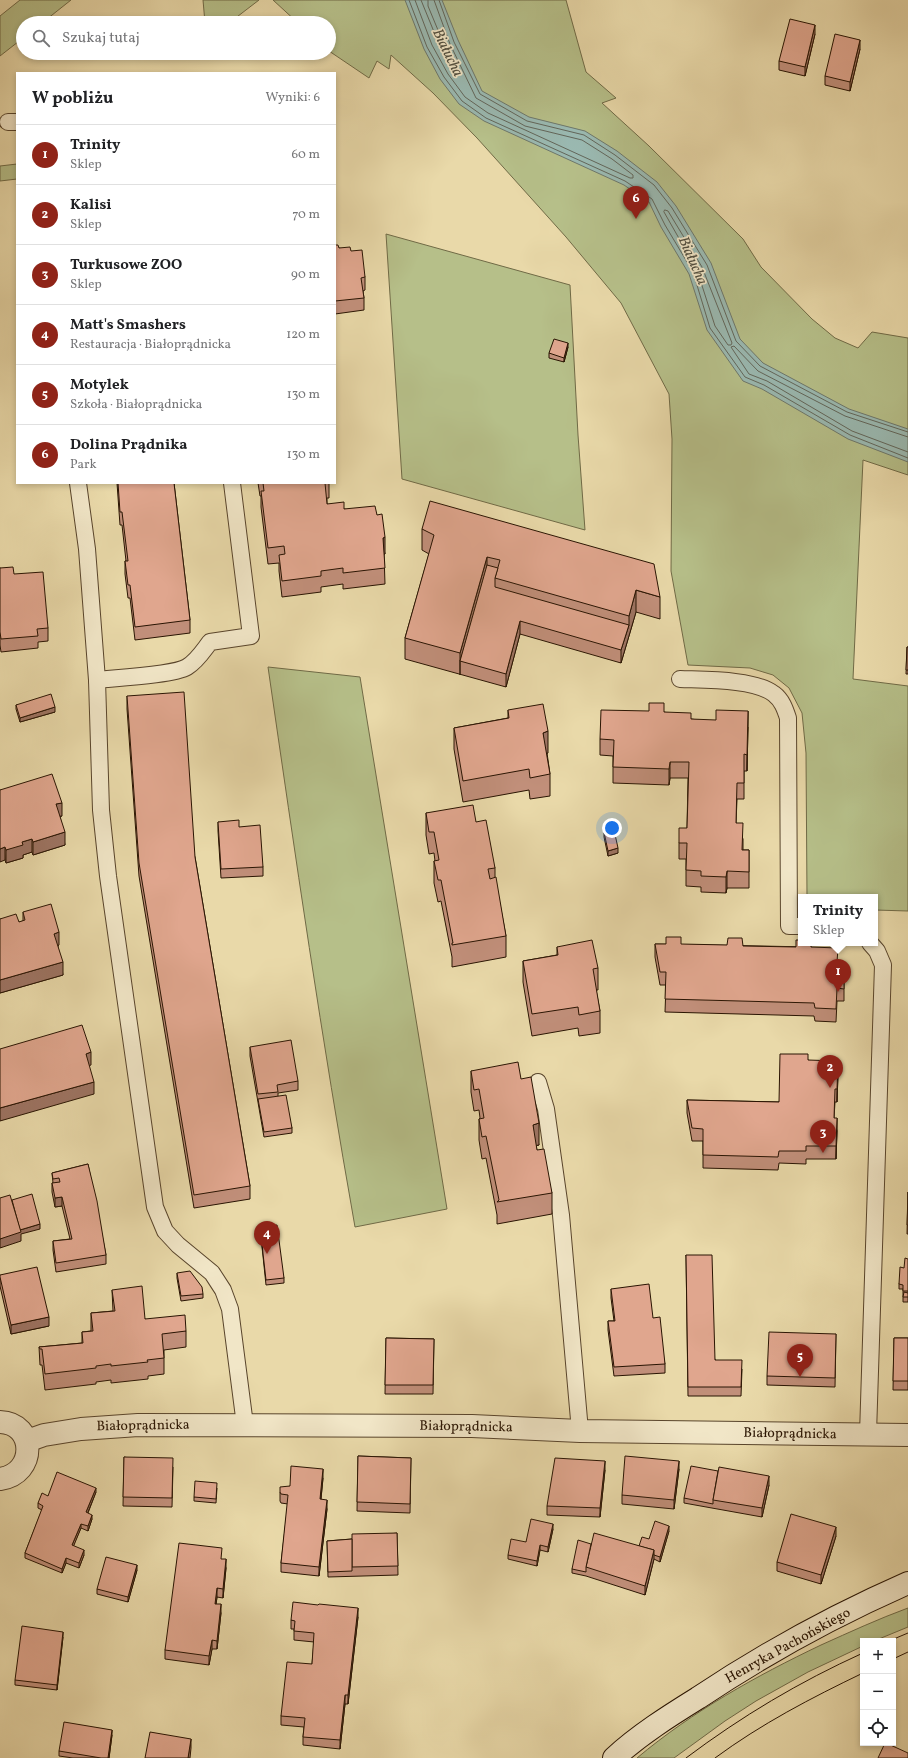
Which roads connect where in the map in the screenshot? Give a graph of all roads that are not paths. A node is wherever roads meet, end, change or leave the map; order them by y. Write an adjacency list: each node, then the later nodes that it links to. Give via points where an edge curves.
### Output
1 (78, 484): 4 (lane, via 87,549)
2 (232, 484): 4 (lane, via 251,636 210,642 186,668)
3 (680, 679): 5 (lane, via 762,687 774,694 784,705 788,718 789,926)
4 (97, 680): 9 (lane, via 102,810 108,876 155,1207 165,1230 178,1245 212,1273 223,1290 230,1309)
5 (798, 926)
6 (873, 946): 11 (lane, via 883,964)
7 (538, 1082): 10 (lane, via 546,1109 561,1215)
8 (0, 1422): 13 (street, via 18,1428)
9 (245, 1425): 10 (street, Białoprądnicka, via 472,1426); 13 (street, Białoprądnicka, via 101,1426 44,1435)
10 (580, 1431): 11 (street, Białoprądnicka)
11 (868, 1434): 12 (street, Białoprądnicka)
12 (908, 1435)
13 (26, 1441): 14 (street, via 28,1456 21,1470 8,1478)
14 (0, 1479)
15 (908, 1583): 16 (street, Henryka Pachońskiego, via 750,1664 671,1715)
16 (614, 1758)

